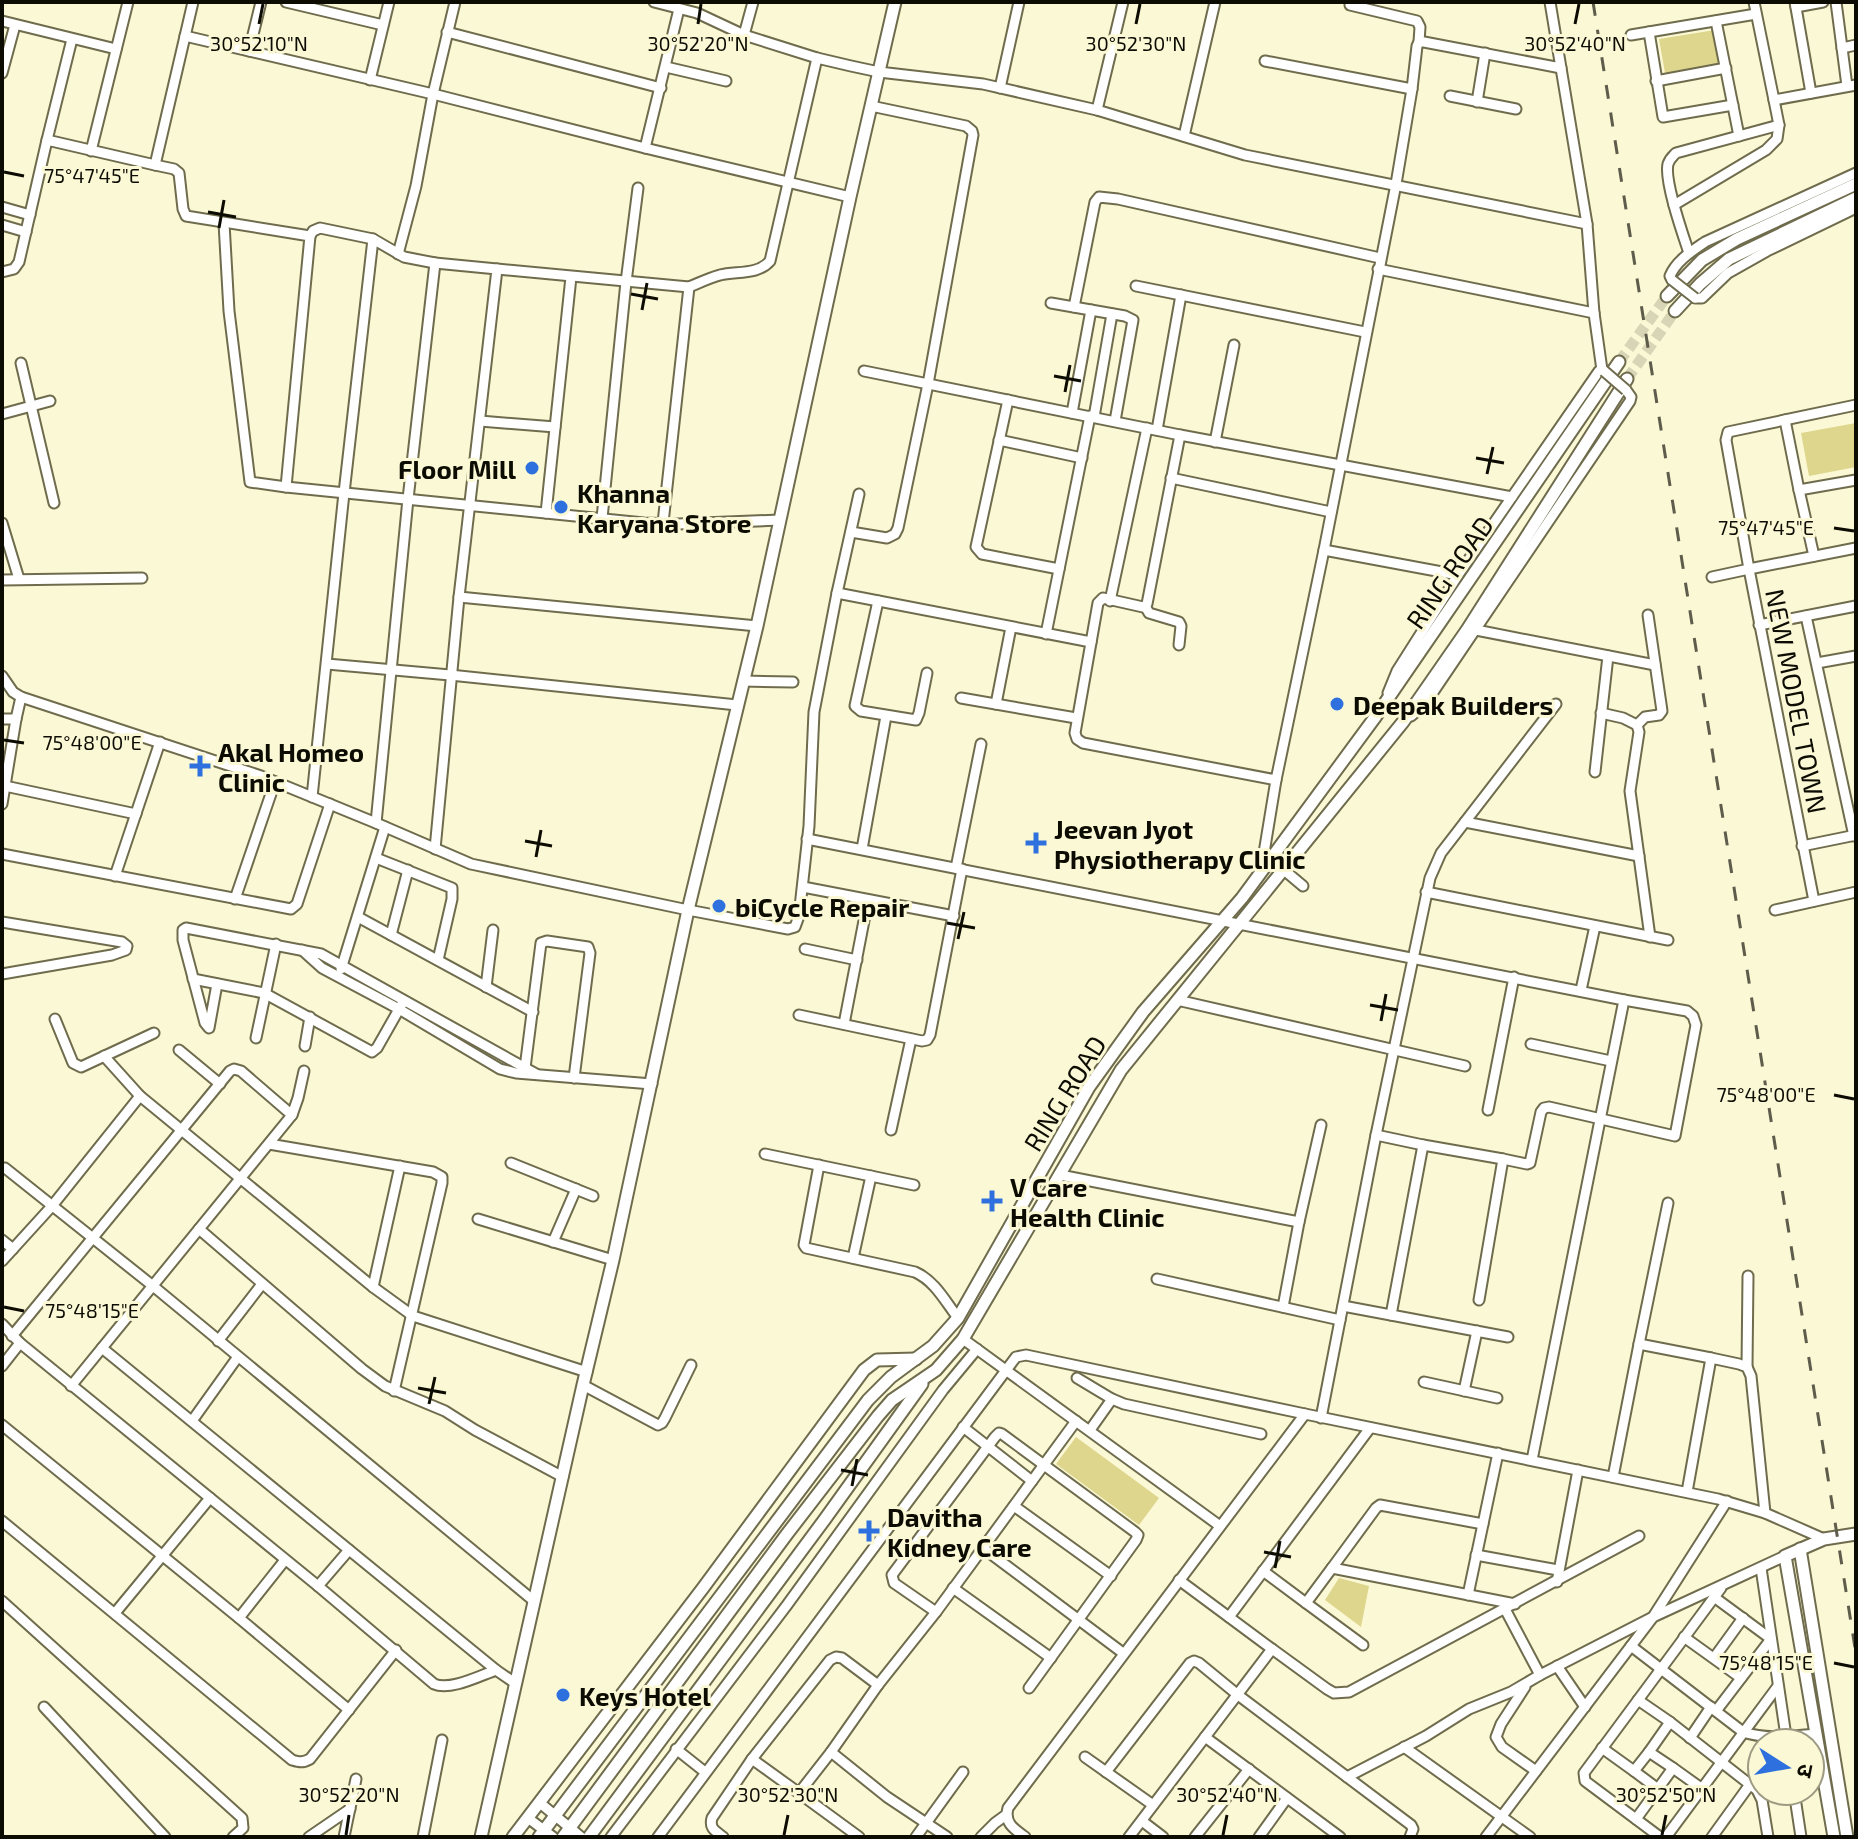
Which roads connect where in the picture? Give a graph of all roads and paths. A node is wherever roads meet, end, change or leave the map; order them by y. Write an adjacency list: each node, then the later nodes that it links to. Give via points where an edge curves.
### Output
1 (128, 2): 34 (street)
2 (193, 2): 29 (street)
3 (261, 2): 35 (street)
4 (286, 2): 24 (street)
5 (389, 2): 24 (street)
6 (455, 2): 25 (street)
7 (654, 2): 19 (street)
8 (753, 2): 27 (street)
9 (895, 2): 42 (street)
10 (1019, 2): 49 (street)
11 (1123, 2): 59 (street)
12 (1215, 2): 61 (street)
13 (1550, 2): 40 (street)
14 (1754, 2): 20 (street)
15 (1823, 2): 17 (street)
16 (1836, 2): 33 (street)
17 (1795, 4): 51 (street)
18 (1350, 5): 31 (street, via 1417,21)
19 (679, 9): 27 (street); 39 (street)
20 (1756, 14): 22 (street); 54 (street)
21 (2, 21): 23 (street)
22 (1716, 21): 26 (street); 41 (street)
23 (15, 25): 30 (street); 43 (street)
24 (383, 25): 44 (street)
25 (447, 32): 48 (street); 52 (street)
26 (1649, 32): 28 (street); 46 (street)
27 (744, 35): 37 (street)
28 (1631, 35)
29 (185, 36): 35 (street); 66 (street)
30 (72, 39): 34 (street); 63 (street)
31 (1419, 42): 36 (street); 50 (street)
32 (1856, 45): 33 (street)
33 (1842, 48): 47 (street)
34 (116, 49): 65 (street)
35 (249, 51): 44 (street)
36 (1485, 53): 40 (street); 55 (street)
37 (817, 58): 42 (street); 68 (street)
38 (1265, 61): 50 (street)
39 (666, 67): 45 (street); 48 (street)
40 (1561, 68): 79 (street)
41 (1726, 68): 46 (street); 56 (street)
42 (879, 72): 49 (street); 57 (street)
43 (2, 73)
44 (370, 80): 52 (street)
45 (726, 81)
46 (1656, 81): 56 (street, via 1664,117)
47 (1852, 86): 51 (street)
48 (661, 88): 64 (street)
49 (1000, 88): 59 (street)
50 (1412, 89): 69 (street)
51 (1811, 93): 54 (street)
52 (433, 94): 64 (street); 85 (street)
53 (1450, 96): 55 (street)
54 (1774, 100): 60 (street)
55 (1477, 102): 58 (street)
56 (1733, 105): 62 (street)
57 (871, 106): 72 (street); 109 (street, via 966,126 973,135)
58 (1516, 109)
59 (1097, 110): 61 (street)
60 (1779, 125): 62 (street); 74 (street, via 1777,139 1766,150)
61 (1184, 136): 69 (street, via 1245,155)
62 (1739, 136): 74 (street, via 1672,156 1667,166)
63 (47, 140): 65 (street); 77 (street)
64 (645, 148): 68 (street)
65 (91, 151): 66 (street)
66 (155, 165): 78 (street, via 179,173 186,216)
67 (1856, 173): 84 (street)
68 (787, 183): 72 (street); 94 (street, via 770,261)
69 (1396, 184): 79 (street); 86 (street)
70 (1856, 184): 96 (street, via 1725,246 1702,260)
71 (638, 188): 92 (street)
72 (850, 197): 141 (street)
73 (1856, 198): 100 (street, via 1729,259)
74 (1674, 205): 84 (street)
75 (2, 207): 77 (street)
76 (1856, 208): 84 (street, bridge, via 1728,273 1702,298 1670,276)
77 (30, 215): 81 (street)
78 (224, 223): 82 (street); 130 (street, via 250,482)
79 (1587, 224): 101 (street)
80 (2, 225): 81 (street)
81 (26, 232): 90 (street, via 17,266)
82 (310, 236): 83 (street, via 320,228); 130 (street)
83 (373, 239): 85 (street); 132 (street)
84 (1689, 253)
85 (398, 254): 87 (street)
86 (1380, 258): 89 (street); 98 (street, via 1099,197)
87 (435, 263): 88 (street); 135 (street)
88 (497, 269): 91 (street); 119 (street)
89 (1378, 269): 101 (street); 103 (street)
90 (2, 272)
91 (571, 277): 92 (street); 121 (street)
92 (626, 282): 94 (street); 140 (street)
93 (1136, 286): 95 (street)
94 (689, 287): 143 (street)
95 (1181, 295): 103 (street); 122 (street)
96 (1667, 296)
97 (1051, 303): 98 (street)
98 (1074, 307): 99 (street)
99 (1091, 310): 102 (street); 115 (street)
100 (1675, 311)
101 (1594, 313): 108 (street)
102 (1112, 314): 117 (street); 120 (street, via 1133,323)
103 (1365, 332): 127 (street)
104 (1234, 345): 125 (street)
105 (1619, 362): 184 (street, RING ROAD)
106 (21, 363): 114 (street)
107 (864, 371): 109 (street)
108 (1603, 371): 110 (street, bridge); 134 (street)
109 (928, 384): 111 (street); 144 (street, via 895,534 887,538)
110 (1626, 385): 166 (street, via 1630,401); 192 (street, RING ROAD)
111 (1008, 400): 115 (street); 124 (street)
112 (50, 401): 114 (street)
113 (1856, 405): 118 (street)
114 (32, 406): 116 (street); 136 (street)
115 (1072, 413): 117 (street)
116 (2, 414)
117 (1092, 417): 120 (street); 126 (street)
118 (1785, 420): 131 (street); 149 (street, via 1726,436)
119 (480, 421): 121 (street); 137 (street)
120 (1115, 421): 122 (street)
121 (555, 427): 139 (street)
122 (1152, 429): 123 (street); 158 (street)
123 (1180, 435): 125 (street); 128 (street)
124 (999, 440): 126 (street); 148 (street, via 978,552)
125 (1215, 442): 127 (street)
126 (1082, 458): 148 (street)
127 (1340, 464): 134 (street); 138 (street)
128 (1171, 478): 138 (street); 159 (street)
129 (1856, 480): 131 (street)
130 (286, 487): 132 (street)
131 (1799, 490): 147 (street)
132 (344, 493): 135 (street); 173 (street)
133 (859, 494): 144 (street)
134 (1512, 497): 150 (street)
135 (408, 499): 137 (street); 175 (street)
136 (54, 503)
137 (470, 505): 139 (street); 156 (street)
138 (1331, 512): 146 (street)
139 (546, 513): 140 (street)
140 (602, 518): 143 (street)
141 (780, 520): 143 (street); 164 (street)
142 (2, 523): 153 (street)
143 (663, 523)
144 (851, 532): 155 (street)
145 (1856, 548): 147 (street, NEW MODEL TOWN)
146 (1324, 550): 150 (street); 198 (street)
147 (1814, 556): 149 (street, NEW MODEL TOWN)
148 (1059, 569): 167 (street)
149 (1749, 569): 151 (street); 163 (street, NEW MODEL TOWN)
150 (1458, 575): 184 (street, via 1397,671)
151 (1712, 577)
152 (142, 578): 153 (street)
153 (19, 579): 154 (street)
154 (2, 580)
155 (837, 593): 157 (street); 210 (street, via 814,712)
156 (459, 597): 164 (street); 177 (street)
157 (878, 601): 165 (street); 188 (street, via 855,706)
158 (1110, 601): 159 (street); 168 (street, via 1103,598 1098,603)
159 (1145, 606): 169 (street, via 1149,613 1179,622)
160 (1856, 606): 162 (street)
161 (1648, 615): 174 (street)
162 (1806, 616): 163 (street); 172 (street)
163 (1759, 625): 211 (street, NEW MODEL TOWN)
164 (757, 626): 179 (street)
165 (1011, 627): 167 (street); 183 (street)
166 (1476, 630): 170 (street); 192 (street, via 1425,704)
167 (1046, 634): 168 (street)
168 (1091, 642): 189 (street)
169 (1179, 645)
170 (1608, 656): 174 (street); 187 (street)
171 (1856, 656): 172 (street)
172 (1817, 663): 202 (street)
173 (327, 664): 175 (street); 203 (street)
174 (1655, 665): 193 (street, via 1662,713)
175 (391, 670): 177 (street); 208 (street)
176 (927, 673): 188 (street, via 916,720)
177 (450, 675): 186 (street); 212 (street)
178 (2, 676): 181 (street)
179 (743, 681): 180 (street); 186 (street)
180 (793, 682)
181 (21, 697): 191 (street); 194 (street)
182 (961, 698): 183 (street)
183 (996, 704): 189 (street)
184 (1384, 704): 220 (street, RING ROAD)
185 (1556, 704): 207 (street)
186 (737, 705): 229 (street)
187 (1601, 713): 193 (street); 196 (street)
188 (886, 716): 213 (street)
189 (1076, 718): 198 (street, via 1075,733 1083,743)
190 (2, 719): 191 (street)
191 (16, 719): 197 (street)
192 (1403, 722): 219 (street, RING ROAD)
193 (1637, 725): 215 (street, via 1630,791)
194 (160, 742): 199 (street); 206 (street)
195 (981, 744): 217 (street)
196 (1595, 772)
197 (4, 774): 201 (street)
198 (1276, 780): 220 (street)
199 (275, 782): 203 (street); 226 (street)
200 (1856, 785): 202 (street)
201 (5, 786): 204 (street); 206 (street)
202 (1843, 787): 209 (street)
203 (312, 797): 205 (street)
204 (2, 804)
205 (330, 804): 208 (street); 226 (street, via 295,908)
206 (136, 814): 221 (street)
207 (1465, 822): 215 (street); 224 (street, via 1434,864)
208 (380, 825): 212 (street); 216 (street)
209 (1855, 835): 211 (street)
210 (807, 839): 213 (street); 223 (street)
211 (1802, 846): 228 (street, NEW MODEL TOWN)
212 (435, 849): 229 (street, via 471,864)
213 (862, 849): 217 (street)
214 (2, 854): 221 (street)
215 (1639, 856): 239 (street)
216 (376, 858): 218 (street); 232 (street)
217 (959, 868): 231 (street); 233 (street)
218 (408, 870): 238 (street); 245 (street, via 453,892)
219 (1284, 870): 222 (street); 235 (street, RING ROAD)
220 (1261, 872): 233 (street, RING ROAD)
221 (115, 876): 226 (street)
222 (1303, 886)
223 (803, 887): 227 (street); 229 (street, via 798,923 788,929)
224 (1426, 892): 236 (street); 244 (street)
225 (1856, 892): 228 (street)
226 (235, 899)
227 (868, 900): 231 (street); 246 (street)
228 (1814, 901): 230 (street)
229 (688, 910): 281 (street)
230 (1775, 910)
231 (954, 916): 267 (street, via 930,1035 927,1040)
232 (358, 917): 238 (street); 247 (street)
233 (1225, 920): 235 (street); 326 (street, RING ROAD, via 1143,1012 1089,1087)
234 (2, 922): 248 (street, via 127,946 122,953)
235 (1240, 924): 244 (street); 256 (street, RING ROAD)
236 (1595, 926): 239 (street); 254 (street)
237 (493, 930): 253 (street)
238 (391, 935): 245 (street)
239 (1650, 937): 240 (street)
240 (1668, 940)
241 (276, 944): 243 (street); 251 (street, via 186,928 183,940); 255 (street)
242 (805, 949): 246 (street)
243 (302, 950): 247 (street); 249 (street)
244 (1412, 958): 250 (street); 272 (street)
245 (438, 960): 253 (street)
246 (857, 960): 263 (street)
247 (342, 965): 249 (street); 258 (street)
248 (2, 974)
249 (339, 976): 258 (street)
250 (1514, 977): 254 (street); 283 (street)
251 (193, 979): 252 (street); 252 (street, via 209,1028)
252 (217, 984): 255 (street)
253 (486, 987): 259 (street)
254 (1581, 990): 257 (street)
255 (264, 993): 261 (street); 266 (street)
256 (1177, 1000): 272 (street); 298 (street, RING ROAD, via 1121,1070)
257 (1624, 1000): 274 (street); 285 (street, via 1693,1016 1696,1025 1675,1136)
258 (402, 1005): 261 (street, via 372,1052); 265 (street); 270 (street)
259 (533, 1012): 276 (street); 279 (street, via 541,943 588,947)
260 (799, 1015): 263 (street)
261 (310, 1017): 269 (street)
262 (55, 1019): 273 (street, via 73,1063 84,1066)
263 (844, 1024): 267 (street)
264 (154, 1033): 273 (street)
265 (470, 1036): 270 (street); 276 (street)
266 (256, 1038)
267 (911, 1039): 288 (street)
268 (1531, 1044): 274 (street)
269 (305, 1046)
270 (464, 1048): 278 (street, via 500,1069)
271 (179, 1050): 280 (street)
272 (1393, 1050): 275 (street); 289 (street)
273 (104, 1056): 282 (street)
274 (1611, 1061): 285 (street)
275 (1465, 1066)
276 (525, 1068): 278 (street)
277 (304, 1071): 284 (street)
278 (536, 1074): 279 (street)
279 (574, 1078): 281 (street)
280 (220, 1084): 284 (street, via 238,1069); 287 (street)
281 (652, 1084): 314 (street)
282 (140, 1096): 287 (street); 305 (street)
283 (1488, 1110)
284 (292, 1115): 290 (street)
285 (1599, 1118): 293 (street, via 1544,1108 1530,1163); 365 (street)
286 (1321, 1125): 307 (street)
287 (182, 1129): 300 (street); 309 (street)
288 (891, 1130)
289 (1376, 1135): 291 (street); 322 (street)
290 (269, 1144): 296 (street); 300 (street)
291 (1423, 1145): 293 (street); 324 (street)
292 (765, 1154): 295 (street)
293 (1503, 1159): 321 (street)
294 (511, 1163): 302 (street)
295 (819, 1165): 299 (street); 313 (street, via 804,1245)
296 (400, 1166): 320 (street); 325 (street, via 442,1177)
297 (5, 1168): 305 (street)
298 (1060, 1175): 307 (street); 332 (street, RING ROAD)
299 (871, 1176): 301 (street); 313 (street)
300 (241, 1178): 308 (street); 320 (street)
301 (914, 1185)
302 (576, 1189): 303 (street); 311 (street)
303 (593, 1196)
304 (1668, 1203): 334 (street)
305 (52, 1206): 309 (street); 312 (street)
306 (478, 1219): 311 (street)
307 (1299, 1222): 323 (street)
308 (199, 1229): 318 (street); 319 (street)
309 (92, 1239): 319 (street); 331 (street)
310 (2, 1240): 312 (street)
311 (553, 1242): 314 (street)
312 (13, 1249): 315 (street)
313 (853, 1258): 326 (street, via 926,1277)
314 (613, 1260): 344 (street)
315 (2, 1261)
316 (1748, 1276): 342 (street)
317 (1157, 1279): 323 (street)
318 (262, 1284): 333 (street); 350 (street)
319 (153, 1286): 333 (street); 335 (street)
320 (373, 1287): 325 (street)
321 (1479, 1300)
322 (1343, 1306): 324 (street); 327 (street)
323 (1283, 1307): 327 (street)
324 (1391, 1315): 329 (street)
325 (413, 1316): 344 (street); 350 (street)
326 (958, 1318): 339 (street, RING ROAD)
327 (1340, 1320): 355 (street)
328 (2, 1324): 331 (street)
329 (1477, 1331): 330 (street); 351 (street)
330 (1508, 1337)
331 (16, 1339): 341 (street); 349 (street)
332 (963, 1339): 336 (street); 346 (street, RING ROAD)
333 (218, 1341): 337 (street)
334 (1639, 1344): 338 (street); 369 (street)
335 (102, 1348): 349 (street); 356 (street)
336 (977, 1349): 343 (street); 405 (street)
337 (237, 1358): 356 (street); 403 (street)
338 (1711, 1358): 342 (street); 371 (street)
339 (916, 1359): 433 (street, via 877,1360 864,1370); 436 (street, RING ROAD, via 868,1400)
340 (691, 1365): 348 (street, via 658,1425)
341 (2, 1366)
342 (1747, 1367): 375 (street)
343 (1005, 1369): 354 (street, via 1026,1355); 357 (street); 359 (street)
344 (587, 1372): 348 (street)
345 (1077, 1378): 353 (street)
346 (924, 1380): 399 (street); 485 (street, RING ROAD, via 878,1416)
347 (1424, 1382): 351 (street)
348 (583, 1385): 368 (street)
349 (71, 1386): 372 (street)
350 (394, 1391): 368 (street, via 445,1411)
351 (1464, 1391): 352 (street)
352 (1497, 1398)
353 (1112, 1399): 361 (street); 362 (street)
354 (1305, 1414): 355 (street); 378 (street)
355 (1321, 1418): 360 (street)
356 (192, 1421): 384 (street)
357 (1076, 1421): 361 (street); 366 (street)
358 (2, 1425): 386 (street)
359 (963, 1427): 363 (street); 461 (street)
360 (1370, 1428): 364 (street); 392 (street)
361 (1090, 1430): 378 (street)
362 (1261, 1434)
363 (988, 1446): 366 (street, via 999,1433); 370 (street); 407 (street, via 892,1575 894,1583)
364 (1498, 1453): 365 (street); 377 (street)
365 (1532, 1460): 367 (street)
366 (1044, 1464): 370 (street); 393 (street, via 1138,1535)
367 (1578, 1470): 369 (street); 391 (street)
368 (563, 1477): 403 (street)
369 (1613, 1477): 371 (street)
370 (1032, 1481): 374 (street)
371 (1687, 1492): 373 (street)
372 (210, 1498): 386 (street); 388 (street)
373 (1727, 1501): 375 (street); 410 (street)
374 (1014, 1506): 382 (street); 393 (street)
375 (1765, 1513): 381 (street)
376 (2, 1521): 408 (street)
377 (1483, 1524): 385 (street); 389 (street, via 1380,1505)
378 (1220, 1526): 394 (street)
379 (1856, 1534): 381 (street)
380 (1639, 1536): 395 (street)
381 (1824, 1539): 383 (street)
382 (983, 1548): 398 (street); 413 (street)
383 (1800, 1549): 387 (street); 517 (street)
384 (349, 1550): 396 (street); 425 (street)
385 (1476, 1555): 391 (street); 400 (street)
386 (163, 1556): 408 (street); 411 (street)
387 (1785, 1556): 390 (street); 443 (street)
388 (285, 1560): 396 (street); 411 (street)
389 (1332, 1568): 400 (street); 404 (street)
390 (1761, 1568): 397 (street); 415 (street)
391 (1558, 1570): 395 (street)
392 (1263, 1571): 404 (street); 409 (street)
393 (1111, 1576): 413 (street)
394 (1179, 1580): 409 (street); 420 (street)
395 (1557, 1582): 406 (street)
396 (318, 1586): 419 (street)
397 (1722, 1586): 401 (street); 410 (street)
398 (953, 1588): 407 (street); 421 (street)
399 (770, 1592): 405 (street); 495 (street)
400 (1468, 1595): 406 (street)
401 (1714, 1597): 412 (street); 414 (street)
402 (2, 1601): 488 (street, via 242,1818 243,1828)
403 (534, 1601): 428 (street)
404 (1306, 1603): 416 (street)
405 (787, 1605): 451 (street)
406 (1510, 1606): 418 (street, via 1341,1694); 426 (street)
407 (936, 1612): 430 (street)
408 (115, 1613): 440 (street, via 292,1760 310,1759)
409 (1229, 1617): 418 (street)
410 (1653, 1617): 417 (street); 423 (street)
411 (239, 1618): 440 (street)
412 (1743, 1618): 415 (street); 422 (street)
413 (1079, 1619): 420 (street); 421 (street)
414 (1684, 1637): 422 (street); 424 (street)
415 (1771, 1639): 427 (street); 431 (street)
416 (1363, 1645)
417 (1631, 1646): 424 (street); 438 (street)
418 (1272, 1649): 434 (street)
419 (396, 1650): 425 (street, via 439,1687); 440 (street)
420 (1123, 1653): 479 (street)
421 (1051, 1658): 432 (street)
422 (1714, 1658): 427 (street)
423 (1557, 1666): 426 (street); 438 (street)
424 (1660, 1668): 435 (street); 439 (street)
425 (496, 1670): 428 (street)
426 (1540, 1675): 429 (street)
427 (1741, 1678): 439 (street)
428 (515, 1683): 492 (street)
429 (1527, 1684): 449 (street, via 1469,1709); 459 (street, via 1496,1737)
430 (878, 1685): 452 (street); 455 (street, via 842,1658 830,1660)
431 (1778, 1686): 442 (street); 444 (street)
432 (1029, 1688)
433 (625, 1691): 436 (street); 473 (street)
434 (1238, 1695): 446 (street); 463 (street, via 1199,1663 1190,1663); 464 (street)
435 (1638, 1700): 441 (street); 450 (street)
436 (639, 1704): 478 (street, RING ROAD)
437 (44, 1707): 487 (street)
438 (1585, 1707): 459 (street)
439 (1714, 1709): 444 (street); 447 (street)
440 (349, 1710)
441 (1670, 1722): 447 (street); 453 (street)
442 (1784, 1727)
443 (1815, 1727)
444 (1743, 1732): 445 (street); 456 (street)
445 (1746, 1733)
446 (1205, 1737): 458 (street); 474 (street)
447 (1690, 1738): 456 (street)
448 (442, 1740): 491 (street)
449 (1404, 1747): 464 (street); 480 (street)
450 (1602, 1748): 460 (street); 482 (street, via 1584,1773 1585,1781)
451 (676, 1749): 461 (street); 496 (street)
452 (831, 1752): 471 (street); 484 (street)
453 (1649, 1752): 457 (street); 460 (street)
454 (1085, 1757): 463 (street)
455 (752, 1759): 471 (street); 498 (street, via 712,1818 712,1829)
456 (1722, 1761): 466 (street); 467 (street)
457 (1673, 1768): 467 (street); 468 (street)
458 (1249, 1769): 472 (street); 506 (street)
459 (1536, 1771): 480 (street)
460 (1634, 1771): 468 (street)
461 (705, 1772): 497 (street)
462 (963, 1772): 484 (street)
463 (1106, 1772): 474 (street)
464 (1347, 1777): 509 (street, via 1411,1825)
465 (356, 1779): 477 (street)
466 (1746, 1779)
467 (1701, 1788): 512 (street)
468 (1658, 1789): 482 (street)
469 (1746, 1790): 513 (street)
470 (1826, 1791): 516 (street)
471 (799, 1793): 499 (street)
472 (1287, 1798): 507 (street); 508 (street)
473 (540, 1803): 478 (street); 481 (street)
474 (1153, 1805): 483 (street)
475 (1763, 1807): 514 (street)
476 (1796, 1807): 515 (street)
477 (350, 1809): 489 (street); 490 (street)
478 (556, 1815): 485 (street); 486 (street, RING ROAD)
479 (1006, 1815): 502 (street); 503 (street)
480 (1502, 1816): 510 (street); 511 (street)
481 (528, 1818): 486 (street); 493 (street)
482 (1636, 1819): 512 (street)
483 (1142, 1821): 504 (street); 505 (street)
484 (925, 1824): 500 (street); 501 (street)
485 (567, 1832): 494 (street)
486 (545, 1835)
487 (165, 1837)
488 (233, 1837)
489 (309, 1837)
490 (344, 1837)
491 (423, 1837)
492 (481, 1837)
493 (513, 1837)
494 (581, 1837)
495 (589, 1837)
496 (611, 1837)
497 (658, 1837)
498 (723, 1837)
499 (859, 1837)
500 (916, 1837)
501 (947, 1837)
502 (981, 1837)
503 (1025, 1837)
504 (1129, 1837)
505 (1163, 1837)
506 (1195, 1837)
507 (1259, 1837)
508 (1340, 1837)
509 (1410, 1837)
510 (1486, 1837)
511 (1530, 1837)
512 (1663, 1837)
513 (1712, 1837)
514 (1768, 1837)
515 (1801, 1837)
516 (1834, 1837)
517 (1847, 1837)

